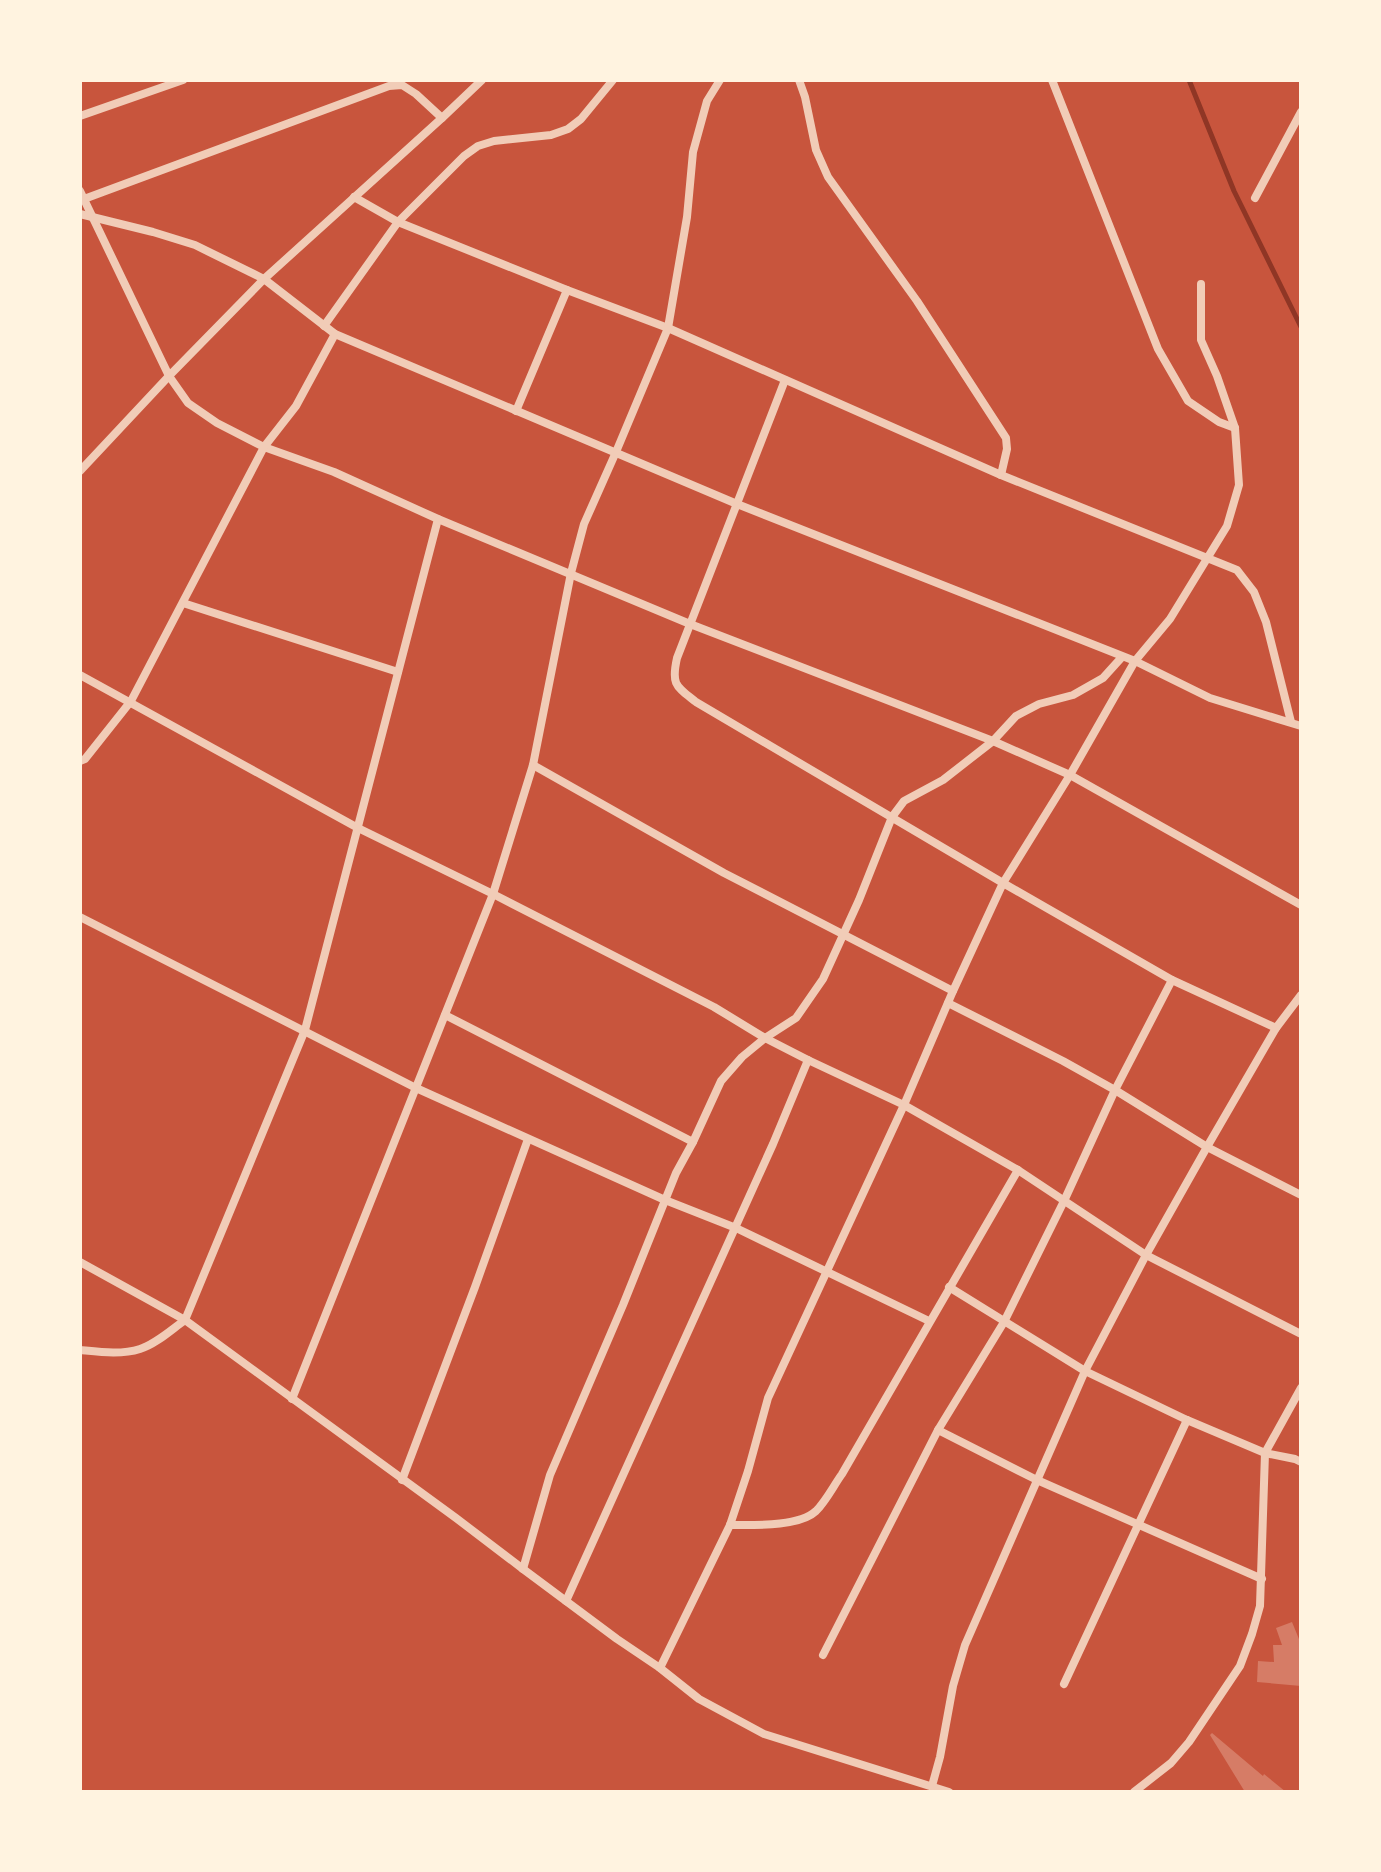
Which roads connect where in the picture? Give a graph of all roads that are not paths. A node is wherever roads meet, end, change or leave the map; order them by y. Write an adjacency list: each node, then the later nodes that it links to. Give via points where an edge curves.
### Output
1 (183, 80): 8 (street)
2 (482, 80): 9 (street)
3 (613, 80): 15 (street, via 568,129 478,146)
4 (720, 80): 20 (street, via 707,101 693,152)
5 (799, 80): 29 (street, via 828,177 1006,438)
6 (1052, 80): 25 (street, via 1158,349 1188,401)
7 (1301, 112): 12 (street)
8 (80, 116)
9 (442, 118): 10 (street, via 402,85 389,86); 11 (street)
10 (82, 195): 14 (street)
11 (354, 197): 15 (street); 16 (street)
12 (1255, 198)
13 (80, 214): 14 (street)
14 (93, 218): 16 (street, via 195,245); 22 (street)
15 (398, 222): 18 (street); 19 (street)
16 (264, 279): 19 (street); 22 (street)
17 (1201, 284): 25 (street, via 1201,340)
18 (567, 290): 20 (street); 24 (street)
19 (324, 326): 21 (street)
20 (668, 328): 23 (street); 27 (street)
21 (335, 334): 24 (street); 26 (street, via 296,406)
22 (169, 376): 26 (street, via 188,403); 28 (street)
23 (785, 380): 29 (street); 30 (street)
24 (516, 411): 27 (street)
25 (1235, 428): 32 (street, via 1239,485 1227,526)
26 (264, 447): 31 (street); 34 (street)
27 (616, 452): 30 (street); 33 (street, via 584,524)
28 (80, 471)
29 (1001, 475): 32 (street)
30 (737, 504): 35 (street); 36 (street)
31 (438, 519): 33 (street); 38 (street)
32 (1207, 557): 37 (street, via 1170,619); 41 (street, via 1237,570 1254,592)
33 (571, 573): 35 (street); 45 (street)
34 (183, 603): 38 (street); 40 (street)
35 (690, 624): 43 (street); 47 (street, via 673,675 679,688)
36 (1122, 657): 37 (street); 43 (street, via 1093,684 1016,716)
37 (1135, 661): 41 (street, via 1210,698); 46 (street)
38 (398, 672): 48 (street)
39 (80, 675): 40 (street)
40 (131, 701): 44 (street); 48 (street)
41 (1291, 722): 42 (street)
42 (1301, 726)
43 (993, 741): 46 (street); 47 (street, via 943,780 904,801)
44 (80, 761)
45 (533, 765): 50 (street); 53 (street)
46 (1070, 775): 49 (street); 51 (street)
47 (892, 817): 49 (street); 53 (street)
48 (358, 828): 50 (street); 60 (street)
49 (1003, 883): 54 (street); 55 (street)
50 (493, 894): 58 (street); 61 (street)
51 (1301, 905)
52 (80, 917): 60 (street)
53 (844, 934): 55 (street); 61 (street, via 823,979 796,1018)
54 (1172, 980): 59 (street); 64 (street)
55 (953, 991): 57 (street)
56 (1301, 995): 59 (street)
57 (948, 1003): 64 (street); 65 (street)
58 (445, 1015): 63 (street); 67 (street)
59 (1276, 1028): 68 (street)
60 (305, 1030): 63 (street); 78 (street)
61 (765, 1038): 62 (street); 67 (street, via 721,1081)
62 (808, 1060): 65 (street); 73 (street)
63 (416, 1088): 66 (street); 85 (street)
64 (1115, 1090): 68 (street); 72 (street)
65 (904, 1105): 69 (street); 76 (street)
66 (528, 1139): 71 (street); 90 (street)
67 (693, 1142): 71 (street)
68 (1207, 1147): 70 (street); 74 (street)
69 (1018, 1170): 72 (street); 77 (street)
70 (1301, 1195)
71 (665, 1200): 73 (street); 94 (street, via 550,1475)
72 (1064, 1201): 74 (street); 80 (street)
73 (736, 1228): 76 (street); 96 (street)
74 (1146, 1255): 81 (street); 83 (street)
75 (80, 1262): 78 (street)
76 (827, 1272): 79 (street); 92 (street, via 768,1398)
77 (949, 1287): 79 (street); 80 (street)
78 (185, 1320): 82 (street, via 141,1349); 85 (street)
79 (929, 1321): 92 (street, via 816,1512 791,1522)
80 (1004, 1322): 83 (street); 87 (street)
81 (1301, 1334)
82 (80, 1350)
83 (1085, 1371): 86 (street); 91 (street)
84 (1301, 1388): 88 (street)
85 (292, 1399): 90 (street)
86 (1187, 1420): 88 (street); 93 (street)
87 (938, 1430): 91 (street); 97 (street)
88 (1265, 1453): 89 (street); 95 (street)
89 (1301, 1462)
90 (402, 1480): 94 (street)
91 (1037, 1480): 93 (street); 100 (street, via 965,1645)
92 (730, 1525): 98 (street)
93 (1137, 1525): 95 (street); 99 (street)
94 (523, 1569): 96 (street)
95 (1262, 1579): 102 (street, via 1260,1606 1240,1666 1171,1763)
96 (566, 1601): 98 (street)
97 (823, 1655)
98 (660, 1668): 100 (street, via 699,1699 764,1734)
99 (1064, 1684)
100 (932, 1786): 101 (street)
101 (949, 1792)
102 (1134, 1792)

